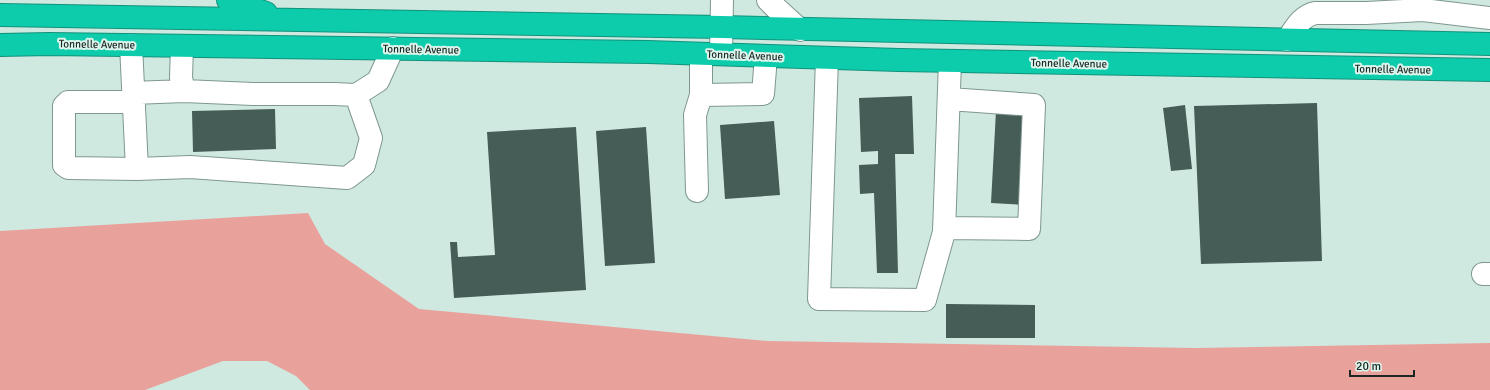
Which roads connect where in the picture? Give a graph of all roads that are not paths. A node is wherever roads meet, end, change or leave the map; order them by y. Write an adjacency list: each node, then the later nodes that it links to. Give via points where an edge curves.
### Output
1 (228, 0): 7 (highway)
2 (722, 0): 8 (lane)
3 (768, 0): 9 (lane)
4 (51, 8): 5 (highway); 7 (highway); 11 (highway)
5 (0, 15)
6 (1490, 18): 10 (lane, via 1423,10 1315,13 1303,18)
7 (286, 20): 8 (highway)
8 (722, 27): 9 (highway); 17 (lane)
9 (800, 30): 10 (highway)
10 (1287, 40): 12 (highway)
11 (49, 44): 13 (highway, Tonnelle Avenue); 14 (highway, Tonnelle Avenue)
12 (1490, 44)
13 (0, 45)
14 (132, 45): 15 (highway, Tonnelle Avenue); 25 (lane)
15 (182, 46): 16 (highway, Tonnelle Avenue); 22 (lane, via 181,78)
16 (393, 48): 17 (highway, Tonnelle Avenue); 24 (lane, via 378,81)
17 (711, 54): 18 (highway, Tonnelle Avenue); 23 (lane)
18 (766, 56): 19 (highway, Tonnelle Avenue); 23 (lane, via 763,94)
19 (827, 58): 20 (highway, Tonnelle Avenue); 29 (lane, via 819,299 925,300)
20 (950, 61): 21 (highway, Tonnelle Avenue); 26 (lane)
21 (1490, 70)
22 (184, 91): 24 (lane); 25 (lane)
23 (701, 94): 28 (lane, via 695,115)
24 (356, 95): 27 (lane, via 371,138 364,165 347,178 190,168)
25 (133, 98): 27 (lane); 27 (lane, via 68,102 64,106 64,165 68,168)
26 (949, 99): 29 (lane); 29 (lane, via 1034,105 1029,229)
27 (137, 169)
28 (697, 191)
29 (944, 228)

